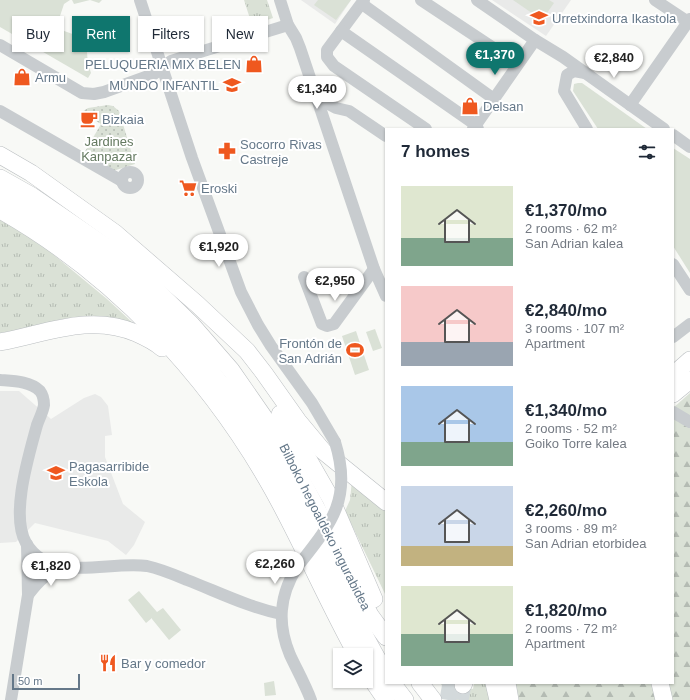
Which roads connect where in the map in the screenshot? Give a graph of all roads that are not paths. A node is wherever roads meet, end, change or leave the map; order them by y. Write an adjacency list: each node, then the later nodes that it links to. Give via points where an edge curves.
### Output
1 (140, 0): 14 (street)
2 (280, 0): 8 (street)
3 (421, 0): 12 (street)
4 (477, 0): 10 (street)
5 (655, 0): 7 (street)
6 (363, 2): 9 (street); 18 (street)
7 (689, 21): 19 (street)
8 (288, 25): 14 (street, via 171,61); 17 (street, via 300,48)
9 (341, 31): 23 (street, via 327,50 327,57 334,66); 24 (street)
10 (535, 40): 13 (street); 18 (street)
11 (0, 45): 14 (street, via 82,93 104,92 154,74)
12 (501, 54)
13 (563, 57): 15 (street); 16 (street)
14 (161, 67): 61 (street, bridge, via 241,292 271,346 312,403 335,442 339,457 342,473 339,503 323,534 290,578)
15 (585, 73): 16 (street, via 574,71); 19 (street)
16 (567, 75): 25 (street, via 564,91)
17 (315, 93): 20 (street, via 322,101); 22 (street)
18 (494, 99): 24 (street)
19 (630, 105): 26 (street)
20 (336, 108): 22 (street, via 329,114); 27 (street, via 349,111)
21 (0, 111): 33 (street)
22 (326, 127): 38 (street)
23 (425, 128)
24 (476, 128)
25 (586, 128)
26 (663, 128)
27 (385, 135)
28 (674, 136): 29 (street)
29 (690, 147)
30 (0, 155): 35 (highway)
31 (0, 164): 35 (highway)
32 (0, 178): 63 (highway, Bilboko hegoaldeko ingurabidea, via 32,196 105,246 150,284 191,324 231,370 281,442 318,509 370,615)
33 (122, 181)
34 (0, 194): 65 (highway, Bilboko hegoaldeko ingurabidea, via 98,258 163,317 216,377 275,460)
35 (77, 205): 40 (highway, via 115,233)
36 (0, 210): 50 (highway, via 51,242 127,304 174,351)
37 (674, 266): 41 (street)
38 (374, 269): 39 (street, via 334,324 327,326 322,324); 42 (street)
39 (304, 277)
40 (174, 284): 54 (highway, via 247,351 323,451); 62 (highway, via 238,356 292,431 331,499)
41 (690, 290)
42 (385, 294)
43 (690, 324): 44 (street)
44 (674, 336)
45 (0, 342): 50 (highway, via 71,325 116,326 158,345)
46 (690, 360): 47 (highway)
47 (674, 374)
48 (0, 380): 55 (street, via 28,384 44,398 44,406 28,457 22,492 21,527)
49 (690, 380): 51 (highway)
50 (210, 393): 64 (highway, via 273,489)
51 (674, 393)
52 (674, 413): 53 (street)
53 (690, 422)
54 (385, 501)
55 (27, 544): 56 (street); 58 (street)
56 (40, 558): 57 (street, via 50,565); 58 (street, via 34,560); 59 (street, via 43,566)
57 (64, 567): 59 (street, via 47,574); 61 (street, via 147,566 253,607)
58 (28, 574): 60 (street)
59 (36, 584): 60 (street)
60 (28, 595): 71 (street)
61 (281, 614): 72 (street, via 290,654)
62 (385, 622)
63 (385, 636)
64 (353, 648)
65 (385, 672)
66 (373, 681): 73 (highway)
67 (393, 684): 74 (highway)
68 (421, 684): 75 (highway)
69 (494, 684): 76 (highway)
70 (508, 684): 77 (highway)
71 (11, 700)
72 (311, 700)
73 (386, 700)
74 (406, 700)
75 (433, 700)
76 (498, 700)
77 (510, 700)

